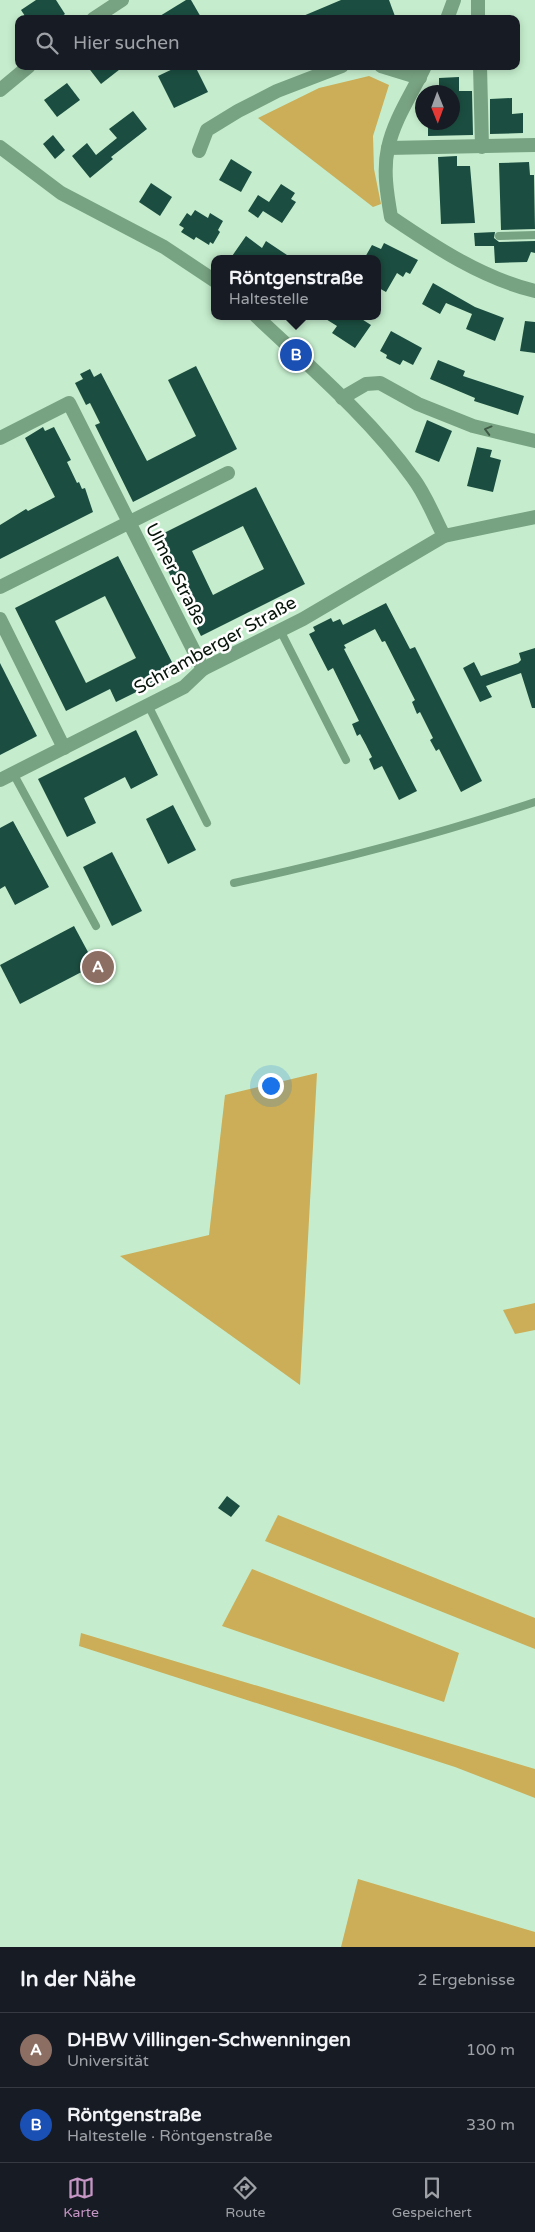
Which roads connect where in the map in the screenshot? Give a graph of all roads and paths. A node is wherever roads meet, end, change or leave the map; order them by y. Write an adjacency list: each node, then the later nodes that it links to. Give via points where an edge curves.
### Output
1 (122, 0): 4 (street)
2 (454, 0): 5 (street)
3 (478, 0): 6 (street)
4 (99, 15)
5 (448, 15)
6 (478, 15)
7 (24, 70): 12 (street)
8 (332, 70): 17 (street, via 277,91 238,111 207,130)
9 (408, 70): 11 (street)
10 (480, 70): 15 (street)
11 (422, 72): 16 (street)
12 (0, 90)
13 (535, 145): 15 (street)
14 (0, 147): 20 (street, via 61,193 164,247)
15 (482, 147): 16 (street)
16 (388, 148): 21 (street, via 385,182 391,217 427,242 476,269)
17 (199, 151)
18 (535, 235): 19 (lane)
19 (499, 236)
20 (211, 278)
21 (535, 291)
22 (260, 320): 23 (street)
23 (342, 398): 25 (street, one-way to 23, via 473,426 418,404 380,383 366,384); 29 (street, via 414,479)
24 (0, 438): 28 (street, Ulmer Straße, via 69,403)
25 (535, 441)
26 (228, 473): 28 (street, Ulmer Straße)
27 (535, 517): 29 (street, Schramberger Straße)
28 (129, 523): 30 (street); 33 (street, Ulmer Straße)
29 (444, 536): 32 (street, Schramberger Straße)
30 (0, 587)
31 (0, 619): 35 (street)
32 (280, 630): 33 (street, Schramberger Straße); 36 (lane)
33 (203, 670): 34 (street, Schramberger Straße, via 184,687)
34 (148, 705): 35 (street, Schramberger Straße); 40 (lane)
35 (64, 748): 37 (street, Schramberger Straße)
36 (346, 760)
37 (13, 773): 38 (street, Schramberger Straße); 42 (lane)
38 (0, 780)
39 (535, 802): 41 (lane, via 455,828)
40 (207, 823)
41 (234, 883)
42 (96, 926)

